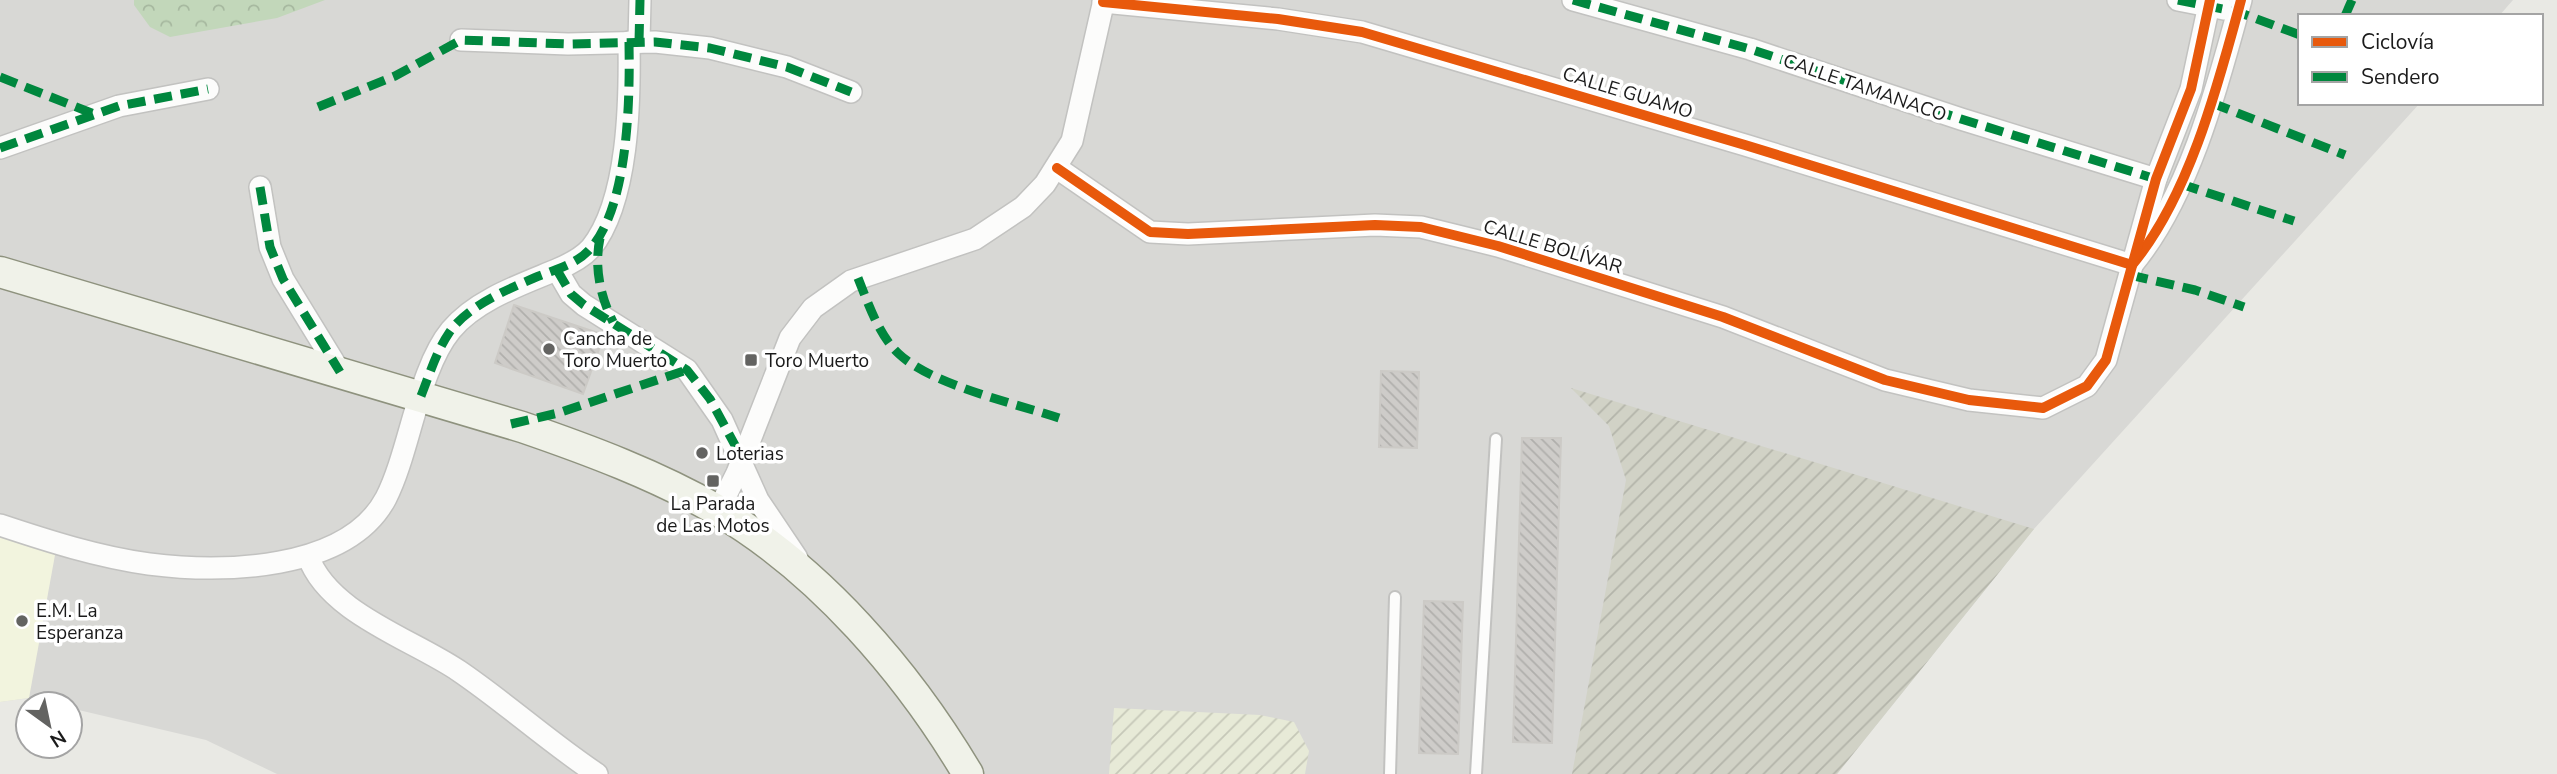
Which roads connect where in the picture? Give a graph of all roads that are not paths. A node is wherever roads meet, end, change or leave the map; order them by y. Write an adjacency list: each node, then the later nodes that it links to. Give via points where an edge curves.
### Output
1 (640, 0): 8 (street)
2 (1573, 0): 15 (street, CALLE TAMANACO, via 1750,48)
3 (2178, 0): 5 (street)
4 (1104, 1): 14 (street, via 1072,141); 17 (street, CALLE GUAMO, via 1362,32)
5 (2210, 3): 6 (street); 11 (street, via 2191,89)
6 (2239, 6): 13 (street, via 2212,103)
7 (461, 40): 8 (street)
8 (634, 42): 10 (street, via 747,55); 18 (street, via 626,141 611,208 590,249)
9 (208, 89): 12 (street, via 120,106)
10 (851, 92)
11 (2170, 143): 13 (street); 15 (street)
12 (0, 148)
13 (2193, 149): 17 (street, via 2167,217)
14 (1057, 168): 17 (street, CALLE BOLÍVAR, via 1136,225 1160,235 1421,227 1498,246 1723,317 1885,380 1969,400 2043,408 2073,396 2099,374 2118,324); 23 (street, via 1023,207 975,239 851,281 813,308 790,338)
15 (2156, 179): 17 (street)
16 (260, 187): 20 (street, via 270,247 282,279)
17 (2132, 265)
18 (557, 270): 21 (street, via 497,296 461,320 450,332); 23 (street, via 570,294 584,305 687,370)
19 (0, 272): 20 (street)
20 (340, 372): 21 (street)
21 (421, 397): 24 (street, via 583,448); 26 (street, via 384,501 352,535)
22 (1496, 439): 32 (lane)
23 (743, 460): 24 (street); 28 (street, via 747,478 774,526)
24 (718, 511): 28 (street, via 791,564)
25 (0, 525): 26 (street, via 57,544 147,564 222,567)
26 (308, 556): 29 (street, via 321,582 340,600 459,671)
27 (1395, 597): 31 (lane)
28 (836, 606): 30 (street, via 913,691)
29 (597, 774)
30 (968, 774)
31 (1390, 774)
32 (1476, 774)

